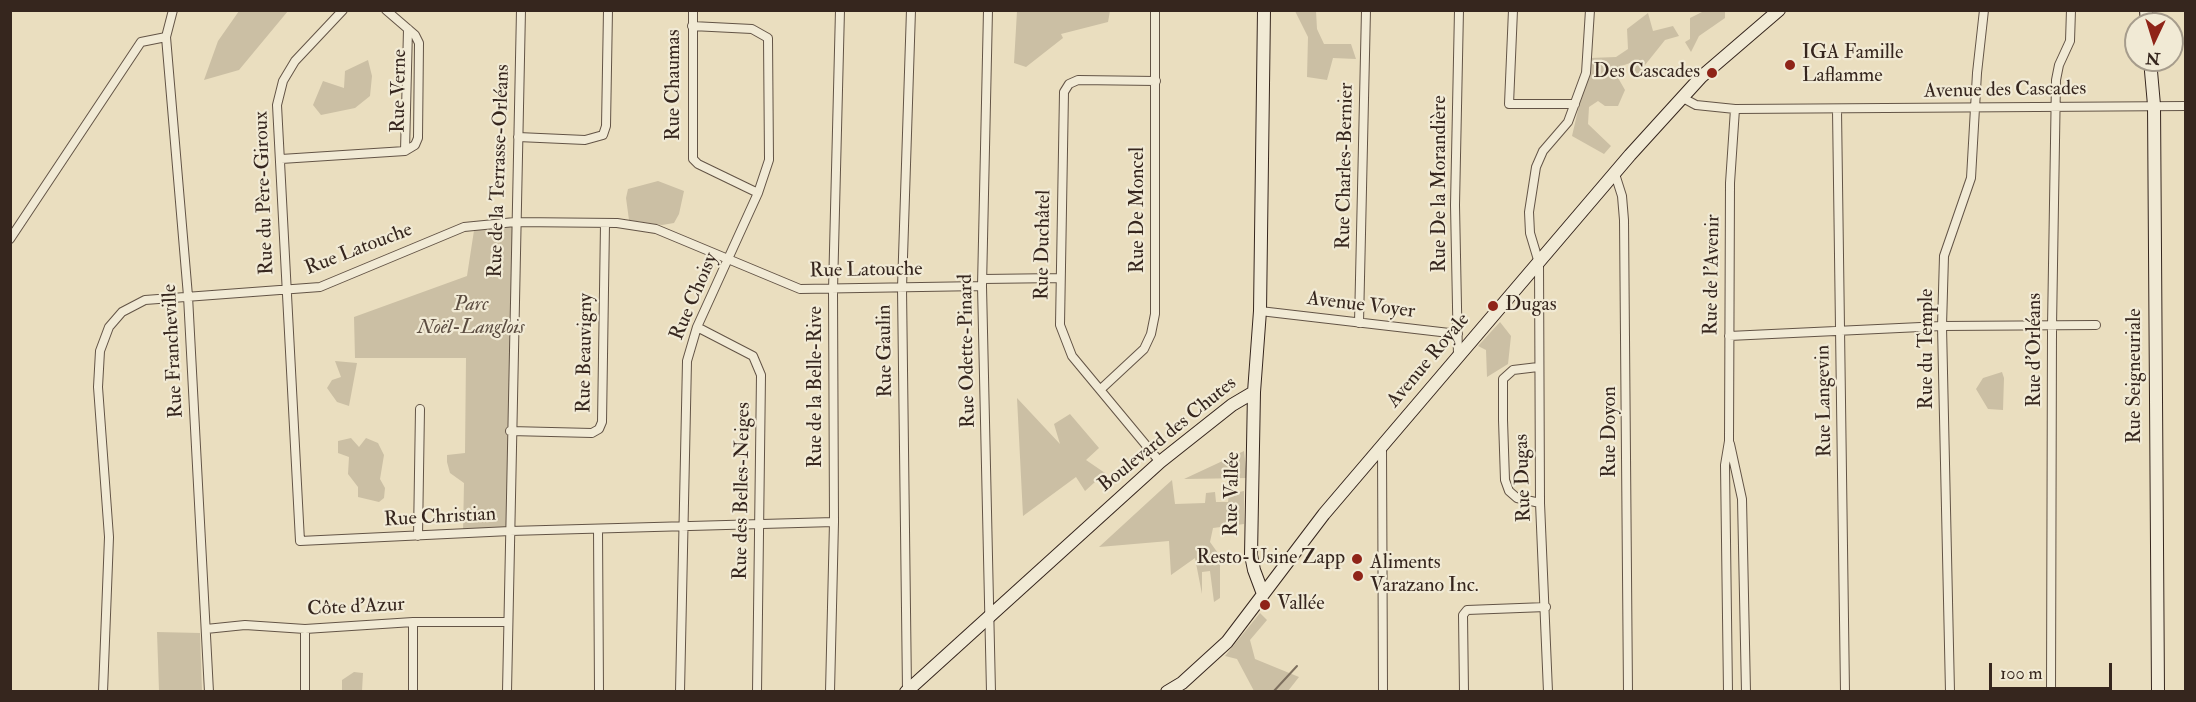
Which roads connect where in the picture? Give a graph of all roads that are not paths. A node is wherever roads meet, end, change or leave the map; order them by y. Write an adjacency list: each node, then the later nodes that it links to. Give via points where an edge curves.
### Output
1 (173, 10): 20 (street, Rue Francheville)
2 (343, 10): 32 (street, Rue du Père-Giroux, via 295,61 283,81 277,105)
3 (386, 10): 32 (street, Rue Verne, via 419,43 415,145 405,151)
4 (521, 10): 31 (street, Rue de la Terrasse-Orléans)
5 (608, 10): 31 (street, via 603,135 585,140)
6 (693, 10): 19 (street, Rue Chaumas)
7 (840, 10): 44 (street, Rue de la Belle-Rive)
8 (910, 10): 42 (street, Rue Gaulin)
9 (988, 10): 41 (street, Rue Odette-Pinard)
10 (1155, 10): 22 (street, Rue De Moncel)
11 (1264, 10): 46 (street, Boulevard des Chutes)
12 (1366, 10): 47 (street, Rue Charles-Bernier)
13 (1460, 10): 53 (street, Rue De la Morandière, via 1455,205)
14 (1513, 10): 24 (street, via 1509,104)
15 (1590, 10): 24 (street, Rue Dugas, via 1586,73)
16 (1779, 10): 23 (street, Avenue Royale, via 1701,77)
17 (1984, 10): 28 (street, Rue du Temple)
18 (2071, 10): 27 (street, Rue d'Orléans, via 2070,41 2056,80)
19 (692, 26): 34 (street, Rue Chaumas, via 693,159); 34 (street, Rue Choisy, via 752,28 768,38 769,160)
20 (166, 37): 37 (street, via 141,42); 45 (street, Rue Francheville)
21 (2151, 72): 25 (street, Rue Seigneuriale)
22 (1156, 81): 40 (street, Rue Duchâtel, via 1078,80 1069,84 1065,92); 57 (street, Rue De Moncel, via 1155,314 1144,350)
23 (1683, 98): 29 (street, Avenue des Cascades, via 1696,105); 33 (street, Avenue Royale)
24 (1575, 104): 39 (street, Rue Dugas, via 1568,122 1543,151 1536,167 1530,233)
25 (2154, 105): 26 (street, Avenue des Cascades); 27 (street, Avenue des Cascades); 99 (street, Rue Seigneuriale)
26 (2186, 106)
27 (2056, 107): 28 (street, Avenue des Cascades); 51 (street, Rue d'Orléans)
28 (1976, 108): 30 (street, Avenue des Cascades); 49 (street, Rue du Temple, via 1971,177 1944,256)
29 (1735, 109): 30 (street, Avenue des Cascades); 54 (street, Rue de l'Avenir, via 1730,183)
30 (1837, 110): 52 (street, Rue Langevin)
31 (518, 137): 35 (street, Rue de la Terrasse-Orléans)
32 (281, 159): 43 (street, Rue du Père-Giroux)
33 (1615, 174): 39 (street, Avenue Royale); 93 (street, Rue Doyon, via 1622,196 1624,232)
34 (758, 193): 38 (street, Rue Choisy)
35 (514, 222): 36 (street, Rue Latouche); 43 (street, Rue Latouche, via 464,227 320,287); 60 (street, Rue de la Terrasse-Orléans)
36 (605, 224): 38 (street, Rue Latouche, via 656,229); 60 (street, Rue Beauvigny, via 599,429 592,434)
37 (10, 239)
38 (729, 258): 44 (street, Rue Latouche, via 787,285); 50 (street, Rue Choisy)
39 (1539, 263): 55 (street, Avenue Royale); 56 (street, Rue Dugas)
40 (1060, 278): 41 (street, Rue Latouche); 57 (street, Rue Duchâtel, via 1060,325 1065,341 1072,356)
41 (982, 282): 42 (street, Rue Latouche); 73 (street, Rue Odette-Pinard)
42 (902, 288): 44 (street, Rue Latouche); 78 (street, Rue Gaulin)
43 (286, 290): 45 (street, Rue Latouche); 70 (street, Rue Christian, via 300,541)
44 (833, 290): 65 (street, Rue de la Belle-Rive)
45 (188, 296): 77 (street, Rue Francheville); 79 (street, Rue Latouche, via 145,300 122,312 109,327 100,351 98,387 109,537)
46 (1260, 311): 47 (street, Avenue Voyer); 58 (street, Boulevard des Chutes)
47 (1359, 323): 53 (street, Avenue Voyer)
48 (2096, 325): 51 (street)
49 (1942, 326): 51 (street); 52 (street); 97 (street, Rue du Temple)
50 (697, 327): 66 (street, Rue des Belles-Neiges, via 753,356 759,365); 67 (street, Rue Choisy, via 687,361)
51 (2052, 327): 98 (street, Rue d'Orléans)
52 (1840, 331): 54 (street); 96 (street, Rue Langevin)
53 (1458, 334): 55 (street, Rue De la Morandière)
54 (1729, 336): 61 (street, Rue de l'Avenir)
55 (1458, 357): 62 (street, Avenue Royale)
56 (1538, 367): 64 (street, Rue Dugas); 64 (street, via 1513,370 1503,379 1503,420 1504,480 1517,498)
57 (1101, 389): 63 (street, Rue Duchâtel)
58 (1254, 392): 63 (street, Boulevard des Chutes); 71 (street, Rue Vallée, via 1251,555)
59 (420, 409): 70 (street)
60 (510, 431): 69 (street, Rue de la Terrasse-Orléans)
61 (1729, 441): 94 (street, Rue de l'Avenir, via 1725,465); 95 (street, Rue de l'Avenir, via 1742,499)
62 (1382, 448): 71 (street, Avenue Royale, via 1324,514); 90 (street)
63 (1160, 462): 73 (street, Boulevard des Chutes)
64 (1540, 503): 72 (street, Rue Dugas)
65 (834, 522): 66 (street, Rue Christian); 87 (street, Rue de la Belle-Rive)
66 (759, 525): 67 (street, Rue Christian); 86 (street, Rue des Belles-Neiges)
67 (683, 526): 68 (street, Rue Christian); 85 (street, Rue Choisy)
68 (598, 529): 69 (street, Rue Christian); 84 (street)
69 (510, 531): 70 (street, Rue Christian); 75 (street, Rue de la Terrasse-Orléans)
70 (418, 536)
71 (1263, 594): 89 (street, Avenue Royale, via 1227,642)
72 (1546, 607): 91 (street, via 1467,610 1463,615); 92 (street, Rue Dugas)
73 (990, 615): 78 (street, Boulevard des Chutes); 88 (street, Rue Odette-Pinard)
74 (412, 622): 75 (street, Côte d'Azur); 76 (street, Côte d'Azur); 82 (street)
75 (508, 622): 83 (street, Rue de la Terrasse-Orléans)
76 (305, 628): 77 (street, Côte d'Azur, via 244,625); 81 (street)
77 (206, 629): 80 (street, Rue Francheville)
78 (906, 691)
79 (103, 692)
80 (209, 692)
81 (305, 692)
82 (413, 692)
83 (507, 692)
84 (599, 692)
85 (680, 692)
86 (757, 692)
87 (830, 692)
88 (991, 692)
89 (1167, 692)
90 (1383, 692)
91 (1464, 692)
92 (1548, 692)
93 (1628, 692)
94 (1728, 692)
95 (1746, 692)
96 (1845, 692)
97 (1950, 692)
98 (2051, 692)
99 (2158, 692)

